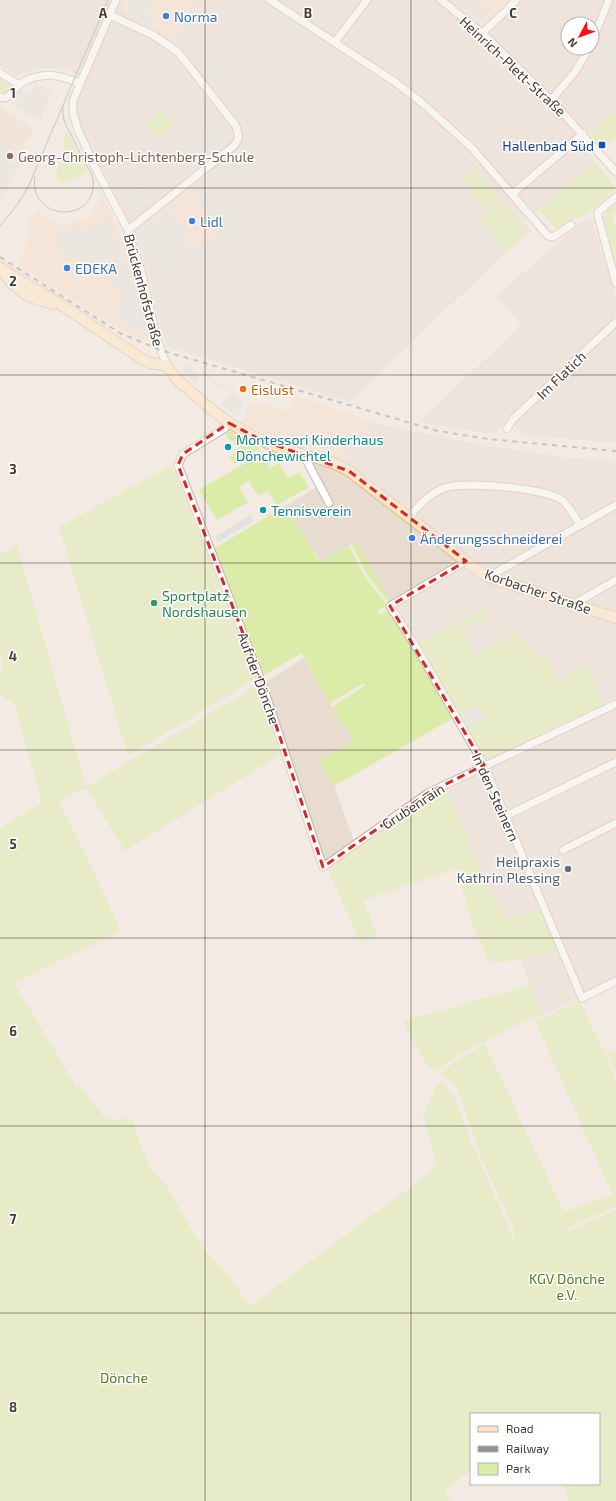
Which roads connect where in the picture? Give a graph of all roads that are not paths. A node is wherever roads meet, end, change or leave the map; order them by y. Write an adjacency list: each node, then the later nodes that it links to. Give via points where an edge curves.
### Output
1 (116, 0): 7 (street, Brückenhofstraße)
2 (270, 0): 10 (street)
3 (367, 0): 10 (street)
4 (441, 0): 9 (street, Heinrich-Plett-Straße)
5 (516, 0): 9 (street)
6 (609, 0): 8 (street)
7 (110, 15): 13 (street, Brückenhofstraße); 22 (street, via 153,35 178,52 236,126 239,136 229,150)
8 (600, 22)
9 (482, 33): 16 (street, Heinrich-Plett-Straße)
10 (335, 42): 19 (street, via 396,82 421,102 472,148)
11 (584, 56): 16 (street)
12 (0, 73): 14 (street)
13 (80, 83): 14 (street, via 59,75 48,74); 22 (street, Brückenhofstraße, via 73,101 73,113 78,130)
14 (18, 84): 15 (street, via 7,98)
15 (0, 97)
16 (551, 100): 17 (street, Heinrich-Plett-Straße)
17 (583, 134): 18 (street, Heinrich-Plett-Straße); 19 (street)
18 (616, 172)
19 (512, 194): 21 (street, via 548,236 553,237)
20 (616, 197): 24 (street, via 598,212)
21 (571, 225)
22 (128, 230): 26 (street, Brückenhofstraße)
23 (0, 268): 26 (street, via 10,282 31,298 63,306 139,357 151,363)
24 (616, 283)
25 (616, 322): 28 (street, Im Flatich, via 514,419)
26 (167, 366): 27 (street, Korbacher Straße, via 203,403)
27 (229, 423): 29 (street, Korbacher Straße, via 261,440); 45 (street, Auf der Dönche, via 224,429 183,454 178,466 261,680)
28 (507, 429)
29 (302, 454): 30 (street); 32 (street, Korbacher Straße, via 349,471)
30 (329, 503)
31 (616, 505): 33 (street)
32 (409, 517): 33 (street, via 433,494 446,488 474,485 543,492 562,500); 34 (street, Korbacher Straße)
33 (580, 525): 35 (street)
34 (466, 561): 35 (street, Korbacher Straße); 41 (street, In den Steinern, via 390,606)
35 (488, 577): 37 (street, Korbacher Straße)
36 (616, 580): 37 (street)
37 (574, 604): 38 (street, Korbacher Straße)
38 (616, 618)
39 (616, 704): 41 (street, Grubenrain)
40 (616, 762): 42 (street)
41 (484, 765): 42 (street, In den Steinern); 45 (street, Grubenrain, via 428,793)
42 (506, 816): 46 (street, In den Steinern, via 582,998)
43 (616, 823): 44 (street)
44 (563, 850)
45 (323, 867)
46 (616, 981)

